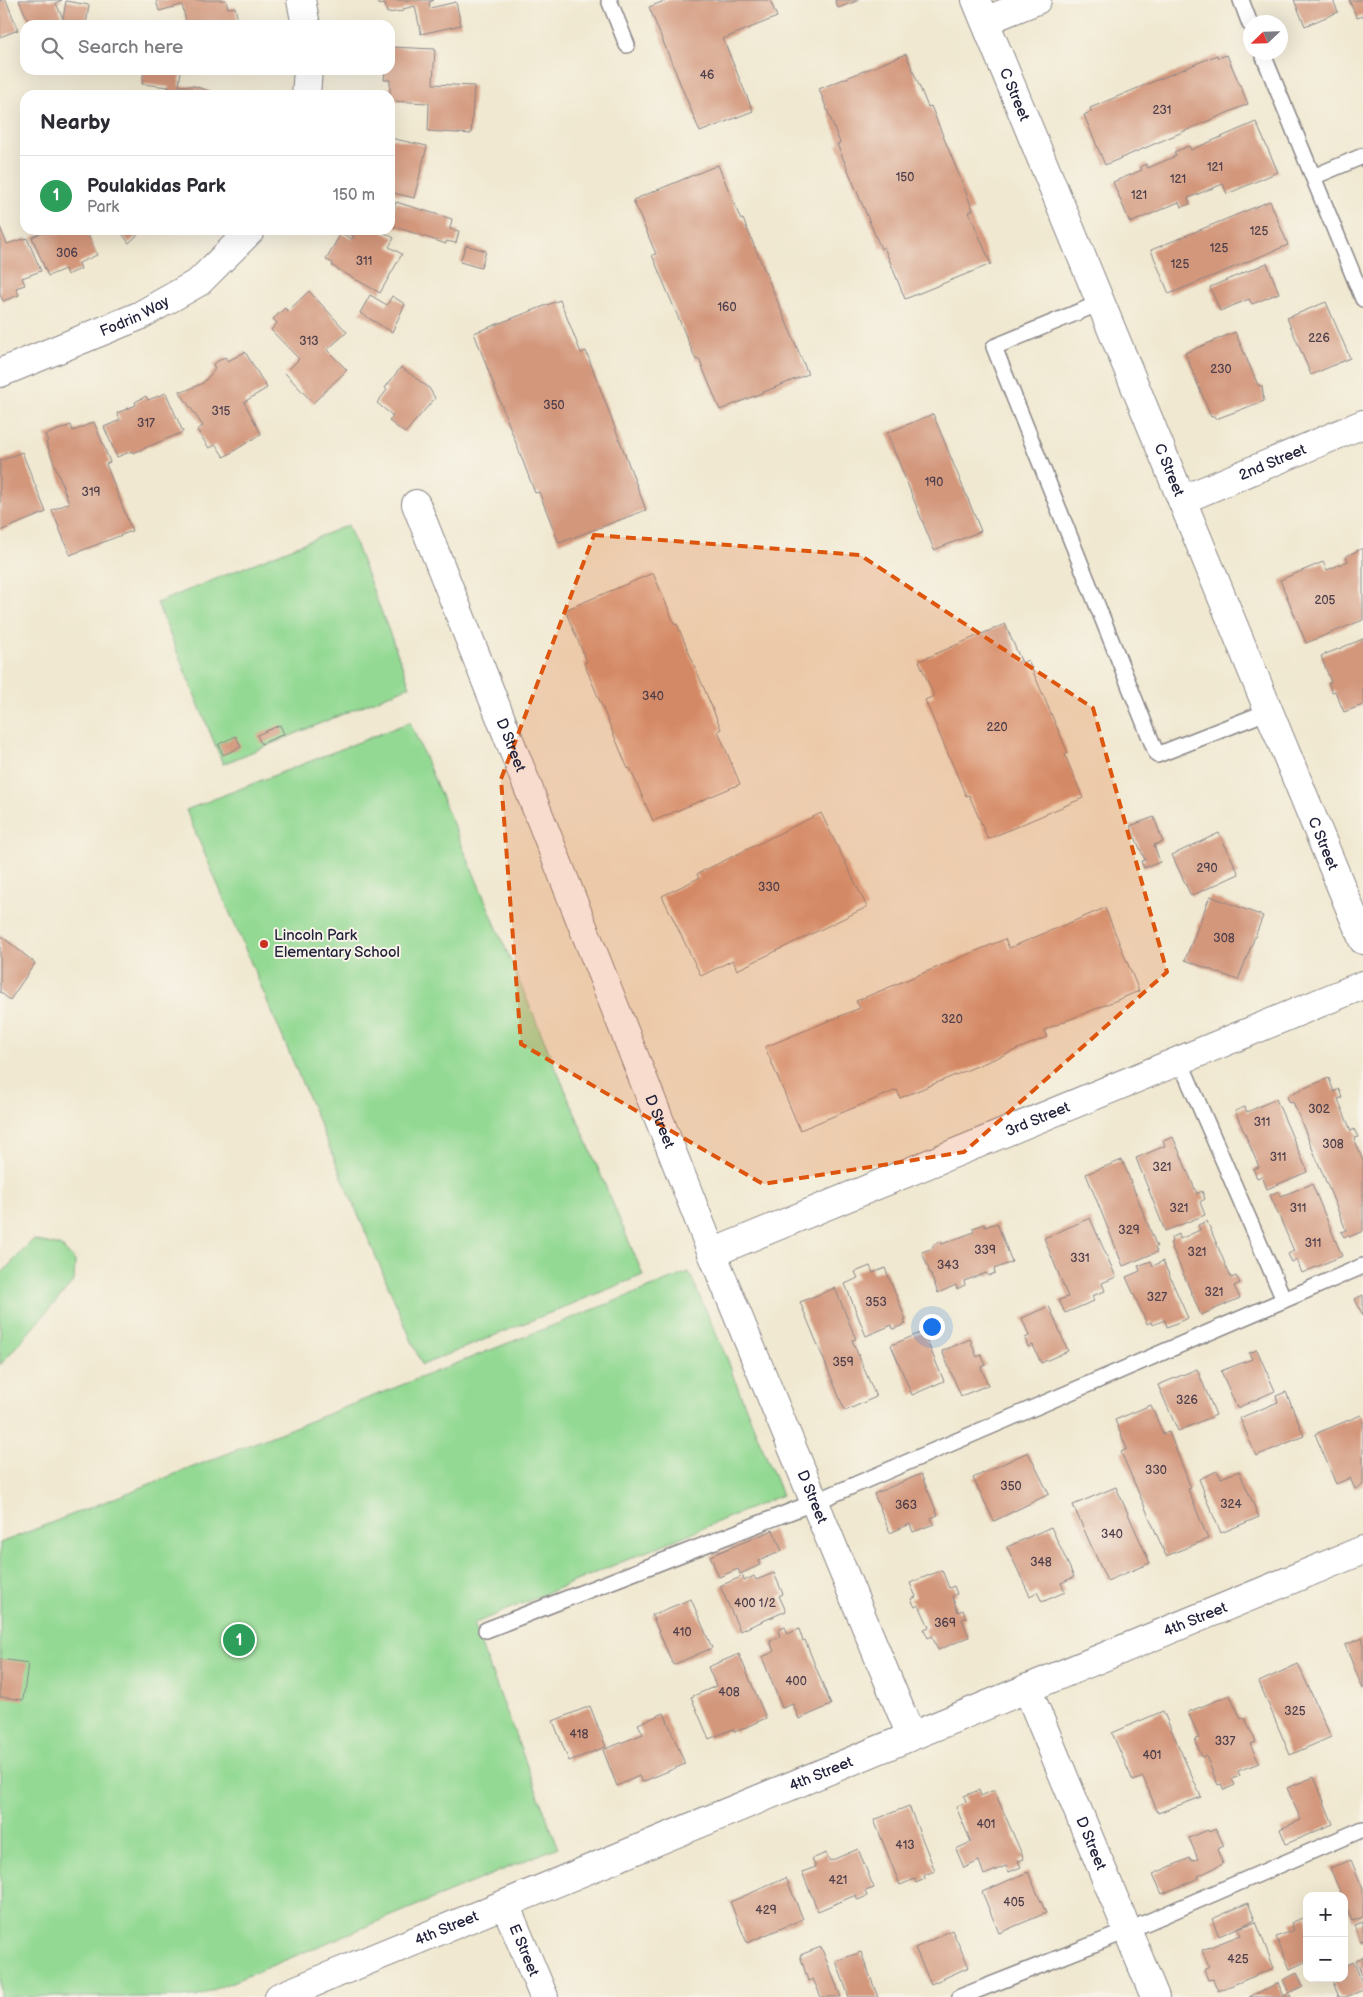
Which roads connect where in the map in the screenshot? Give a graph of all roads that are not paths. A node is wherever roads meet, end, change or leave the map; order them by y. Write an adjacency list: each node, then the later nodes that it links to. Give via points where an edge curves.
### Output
1 (301, 0): 7 (street)
2 (609, 0): 8 (lane)
3 (1037, 0): 5 (street)
4 (1241, 0): 6 (lane)
5 (980, 11): 16 (street, C Street)
6 (1247, 15)
7 (305, 20)
8 (627, 45)
9 (1265, 60): 13 (lane)
10 (308, 75): 11 (street)
11 (306, 90)
12 (1363, 156): 13 (lane)
13 (1313, 177): 15 (lane)
14 (246, 235): 17 (street, Fodrin Way, via 199,282 139,316)
15 (1363, 299)
16 (1100, 303): 19 (street, C Street); 21 (lane, via 994,347 1157,755)
17 (0, 373)
18 (1363, 424): 19 (street, 2nd Street)
19 (1182, 500): 21 (street, C Street)
20 (416, 504): 25 (street, D Street)
21 (1269, 711): 22 (street, C Street)
22 (1363, 940)
23 (1363, 985): 24 (street, 3rd Street)
24 (1180, 1061): 25 (street, 3rd Street); 27 (lane)
25 (712, 1254): 28 (street, D Street)
26 (1363, 1266): 27 (lane)
27 (1284, 1300): 28 (lane)
28 (815, 1502): 30 (lane); 32 (street, D Street)
29 (1363, 1550): 31 (street, 4th Street)
30 (486, 1630)
31 (1027, 1688): 32 (street, 4th Street); 35 (street, D Street)
32 (911, 1736): 34 (street, 4th Street)
33 (1363, 1829): 35 (lane)
34 (505, 1904): 36 (street, 4th Street); 37 (street, E Street)
35 (1127, 1931): 38 (lane); 39 (street, D Street)
36 (279, 1997)
37 (544, 1997)
38 (960, 1997)
39 (1154, 1997)

